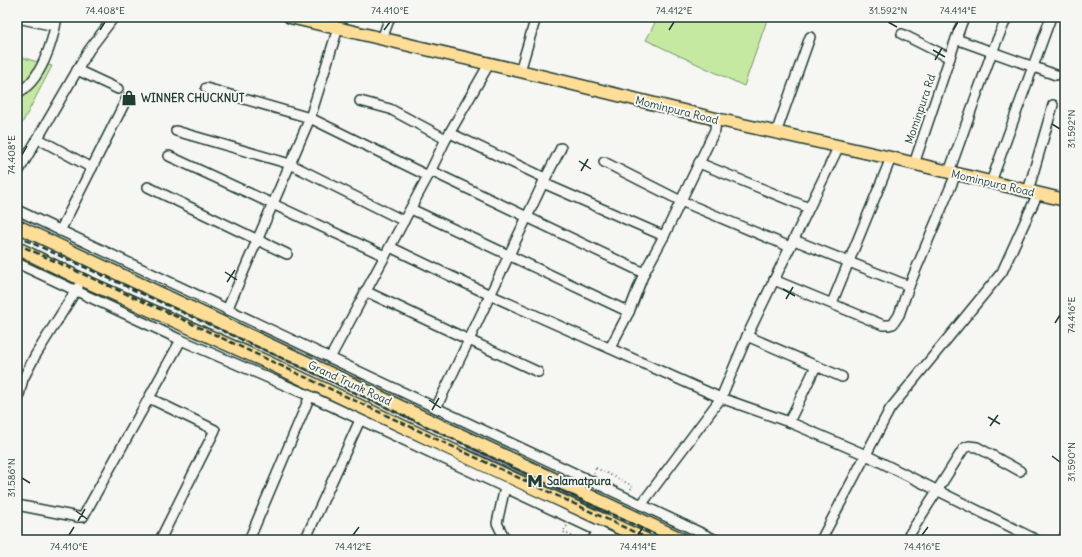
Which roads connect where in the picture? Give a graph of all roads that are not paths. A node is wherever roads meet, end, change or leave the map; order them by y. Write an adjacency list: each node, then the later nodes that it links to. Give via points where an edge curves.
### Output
1 (114, 17): 19 (street)
2 (290, 17): 10 (main road, Mominpura Road)
3 (390, 17): 13 (street)
4 (536, 17): 20 (street)
5 (966, 17): 14 (street, Mominpura Rd)
6 (1007, 17): 15 (street)
7 (1051, 17): 18 (street)
8 (17, 18): 9 (street)
9 (56, 22): 24 (street, via 42,65 33,80 24,90)
10 (338, 28): 13 (main road, Mominpura Road); 28 (street)
11 (902, 34): 16 (street)
12 (810, 37): 31 (street)
13 (382, 39): 17 (main road, Mominpura Road)
14 (956, 40): 15 (street); 16 (street, Mominpura Rd)
15 (992, 52): 18 (street); 43 (street)
16 (950, 58): 41 (street, Mominpura Rd)
17 (489, 64): 20 (main road, Mominpura Road); 32 (street)
18 (1033, 66): 21 (street); 47 (street)
19 (77, 70): 23 (street); 33 (street)
20 (520, 71): 29 (main road, Mominpura Road)
21 (1056, 75)
22 (206, 88): 28 (street)
23 (118, 89)
24 (17, 93)
25 (127, 98): 42 (street)
26 (360, 101): 32 (street, via 390,109)
27 (1053, 105): 49 (street)
28 (310, 118): 40 (street); 45 (street)
29 (716, 119): 31 (main road, Mominpura Road); 39 (street, via 715,130)
30 (176, 131): 40 (street)
31 (776, 134): 34 (main road, Mominpura Road)
32 (448, 136): 45 (street); 46 (street)
33 (37, 138): 42 (street); 44 (street)
34 (839, 146): 37 (main road, Mominpura Road); 53 (street)
35 (561, 148): 46 (street)
36 (169, 156): 52 (street)
37 (891, 158): 41 (main road, Mominpura Road); 68 (street)
38 (604, 162): 51 (street)
39 (699, 163): 51 (street); 53 (street)
40 (290, 164): 52 (street); 57 (street)
41 (914, 164): 43 (main road, Mominpura Road)
42 (92, 168): 59 (street)
43 (952, 173): 47 (main road, Mominpura Road); 73 (street)
44 (17, 174)
45 (430, 174): 54 (street); 56 (street)
46 (544, 181): 56 (street); 60 (street)
47 (991, 182): 49 (main road, Mominpura Road)
48 (148, 187): 61 (street)
49 (1033, 192): 50 (main road, Mominpura Road); 97 (street, via 1002,272 890,409)
50 (1065, 200)
51 (681, 201): 60 (street); 62 (street)
52 (273, 204): 61 (street); 67 (street)
53 (809, 208): 62 (street)
54 (411, 209): 57 (street); 66 (street)
55 (17, 210): 59 (street)
56 (528, 217): 66 (street); 70 (street)
57 (404, 221): 64 (street)
58 (17, 226): 83 (main road, Grand Trunk Road)
59 (60, 231): 78 (street)
60 (664, 236): 70 (street)
61 (257, 241): 65 (street); 78 (street)
62 (792, 244): 68 (street); 72 (street)
63 (17, 248): 71 (main road, Grand Trunk Road)
64 (390, 248): 67 (street); 76 (street)
65 (287, 254)
66 (510, 255): 76 (street); 79 (street)
67 (385, 256): 75 (street)
68 (848, 261): 73 (street); 77 (street)
69 (17, 263): 74 (street)
70 (644, 274): 79 (street)
71 (83, 280): 74 (street); 86 (main road, Grand Trunk Road)
72 (774, 280): 77 (street); 80 (street)
73 (909, 286): 77 (street, via 896,320 889,325)
74 (76, 290): 81 (street); 93 (street, via 35,356 23,379)
75 (365, 291): 82 (street); 85 (street)
76 (490, 295): 82 (street); 84 (street)
77 (832, 303)
78 (227, 310): 85 (street)
79 (629, 312): 84 (street)
80 (747, 336): 87 (street); 92 (street)
81 (181, 340): 90 (street); 91 (street)
82 (469, 340): 88 (street); 94 (street)
83 (274, 347): 86 (main road); 112 (main road, Grand Trunk Road)
84 (610, 348): 92 (street)
85 (330, 358): 94 (street)
86 (267, 362): 111 (main road, Grand Trunk Road)
87 (816, 366): 89 (street); 96 (street)
88 (538, 372)
89 (842, 377)
90 (310, 396): 95 (street); 106 (street)
91 (149, 398): 101 (street, via 82,517); 105 (street, via 215,430)
92 (721, 398): 96 (street); 102 (street)
93 (17, 403)
94 (436, 408): 102 (street)
95 (360, 420): 99 (street); 107 (street)
96 (789, 422): 97 (street)
97 (866, 456): 100 (street); 114 (street)
98 (1020, 471): 100 (street, via 977,447 970,446 964,448)
99 (505, 487): 103 (street); 108 (street, via 497,523 503,535)
100 (936, 490): 115 (street); 116 (street)
101 (17, 505)
102 (641, 505): 113 (street)
103 (598, 531): 109 (street); 110 (street)
104 (1065, 536): 117 (street)
105 (160, 540)
106 (249, 540)
107 (305, 540)
108 (500, 540)
109 (592, 540)
110 (617, 540)
111 (646, 540)
112 (683, 540)
113 (716, 540)
114 (821, 540)
115 (906, 540)
116 (1037, 540)
117 (1063, 540)

